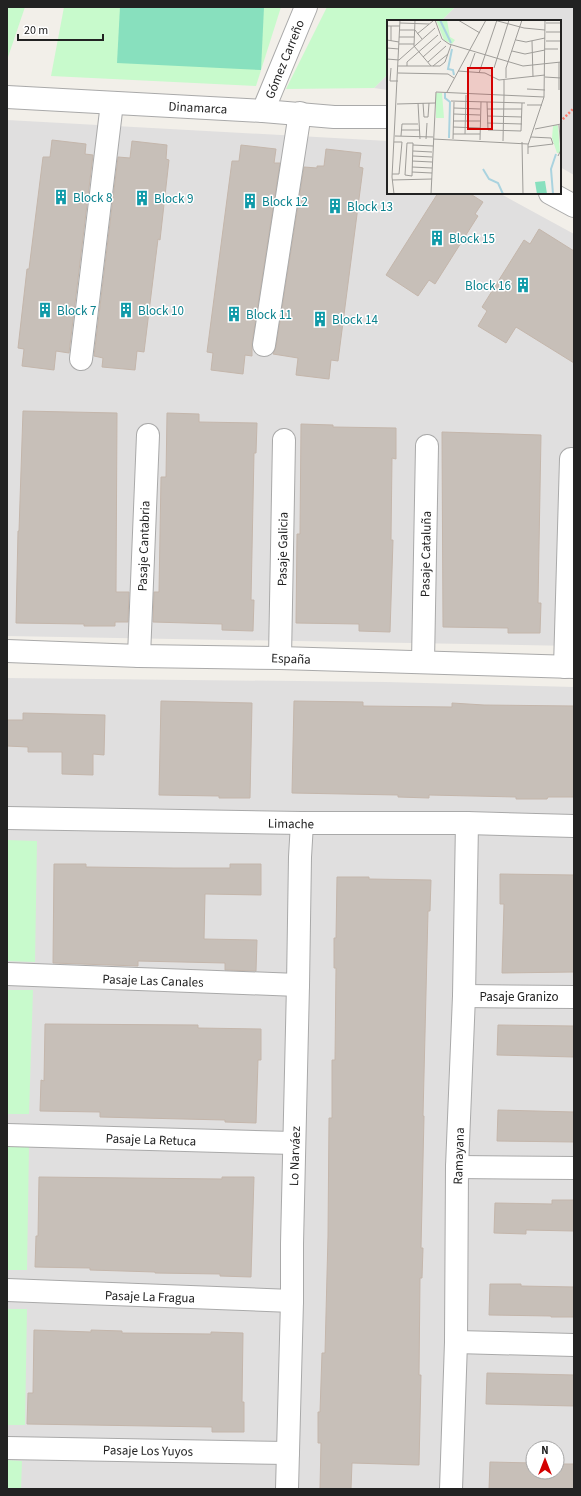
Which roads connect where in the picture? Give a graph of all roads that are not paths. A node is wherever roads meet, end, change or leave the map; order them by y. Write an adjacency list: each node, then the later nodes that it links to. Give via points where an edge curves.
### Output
1 (306, 7): 4 (street, Gómez Carreño)
2 (7, 97): 3 (street, Dinamarca)
3 (112, 102): 4 (street, Dinamarca); 10 (street)
4 (263, 111): 5 (street, Dinamarca)
5 (300, 113): 6 (street, Dinamarca, via 334,117); 9 (street)
6 (387, 117)
7 (552, 194): 8 (street)
8 (574, 206)
9 (264, 345)
10 (81, 360)
11 (148, 435): 16 (street, Pasaje Cantabria)
12 (284, 440): 17 (street, Pasaje Galicia)
13 (427, 446): 18 (street, Pasaje Cataluña)
14 (571, 459): 19 (street)
15 (7, 651): 16 (street, España)
16 (139, 656): 17 (street, España)
17 (280, 658): 18 (street, España)
18 (423, 662): 19 (street, España)
19 (569, 667)
20 (7, 818): 21 (street, Limache)
21 (302, 823): 22 (street, Limache); 25 (street, Lo Narváez)
22 (467, 823): 23 (street, Limache); 26 (street, Ramayana)
23 (574, 826)
24 (7, 974): 25 (street, Pasaje Las Canales)
25 (298, 985): 29 (street, Lo Narváez)
26 (464, 996): 27 (street, Pasaje Granizo); 30 (street, Ramayana)
27 (574, 997)
28 (7, 1134): 29 (street, Pasaje La Retuca)
29 (294, 1143): 33 (street, Lo Narváez)
30 (457, 1167): 31 (street); 34 (street, Ramayana)
31 (574, 1168)
32 (7, 1290): 33 (street, Pasaje La Fragua)
33 (292, 1301): 37 (street, Lo Narváez)
34 (456, 1342): 35 (street); 39 (street, Ramayana)
35 (574, 1345)
36 (7, 1448): 37 (street, Pasaje Los Yuyos)
37 (288, 1453): 38 (street, Lo Narváez)
38 (287, 1489)
39 (451, 1489)

